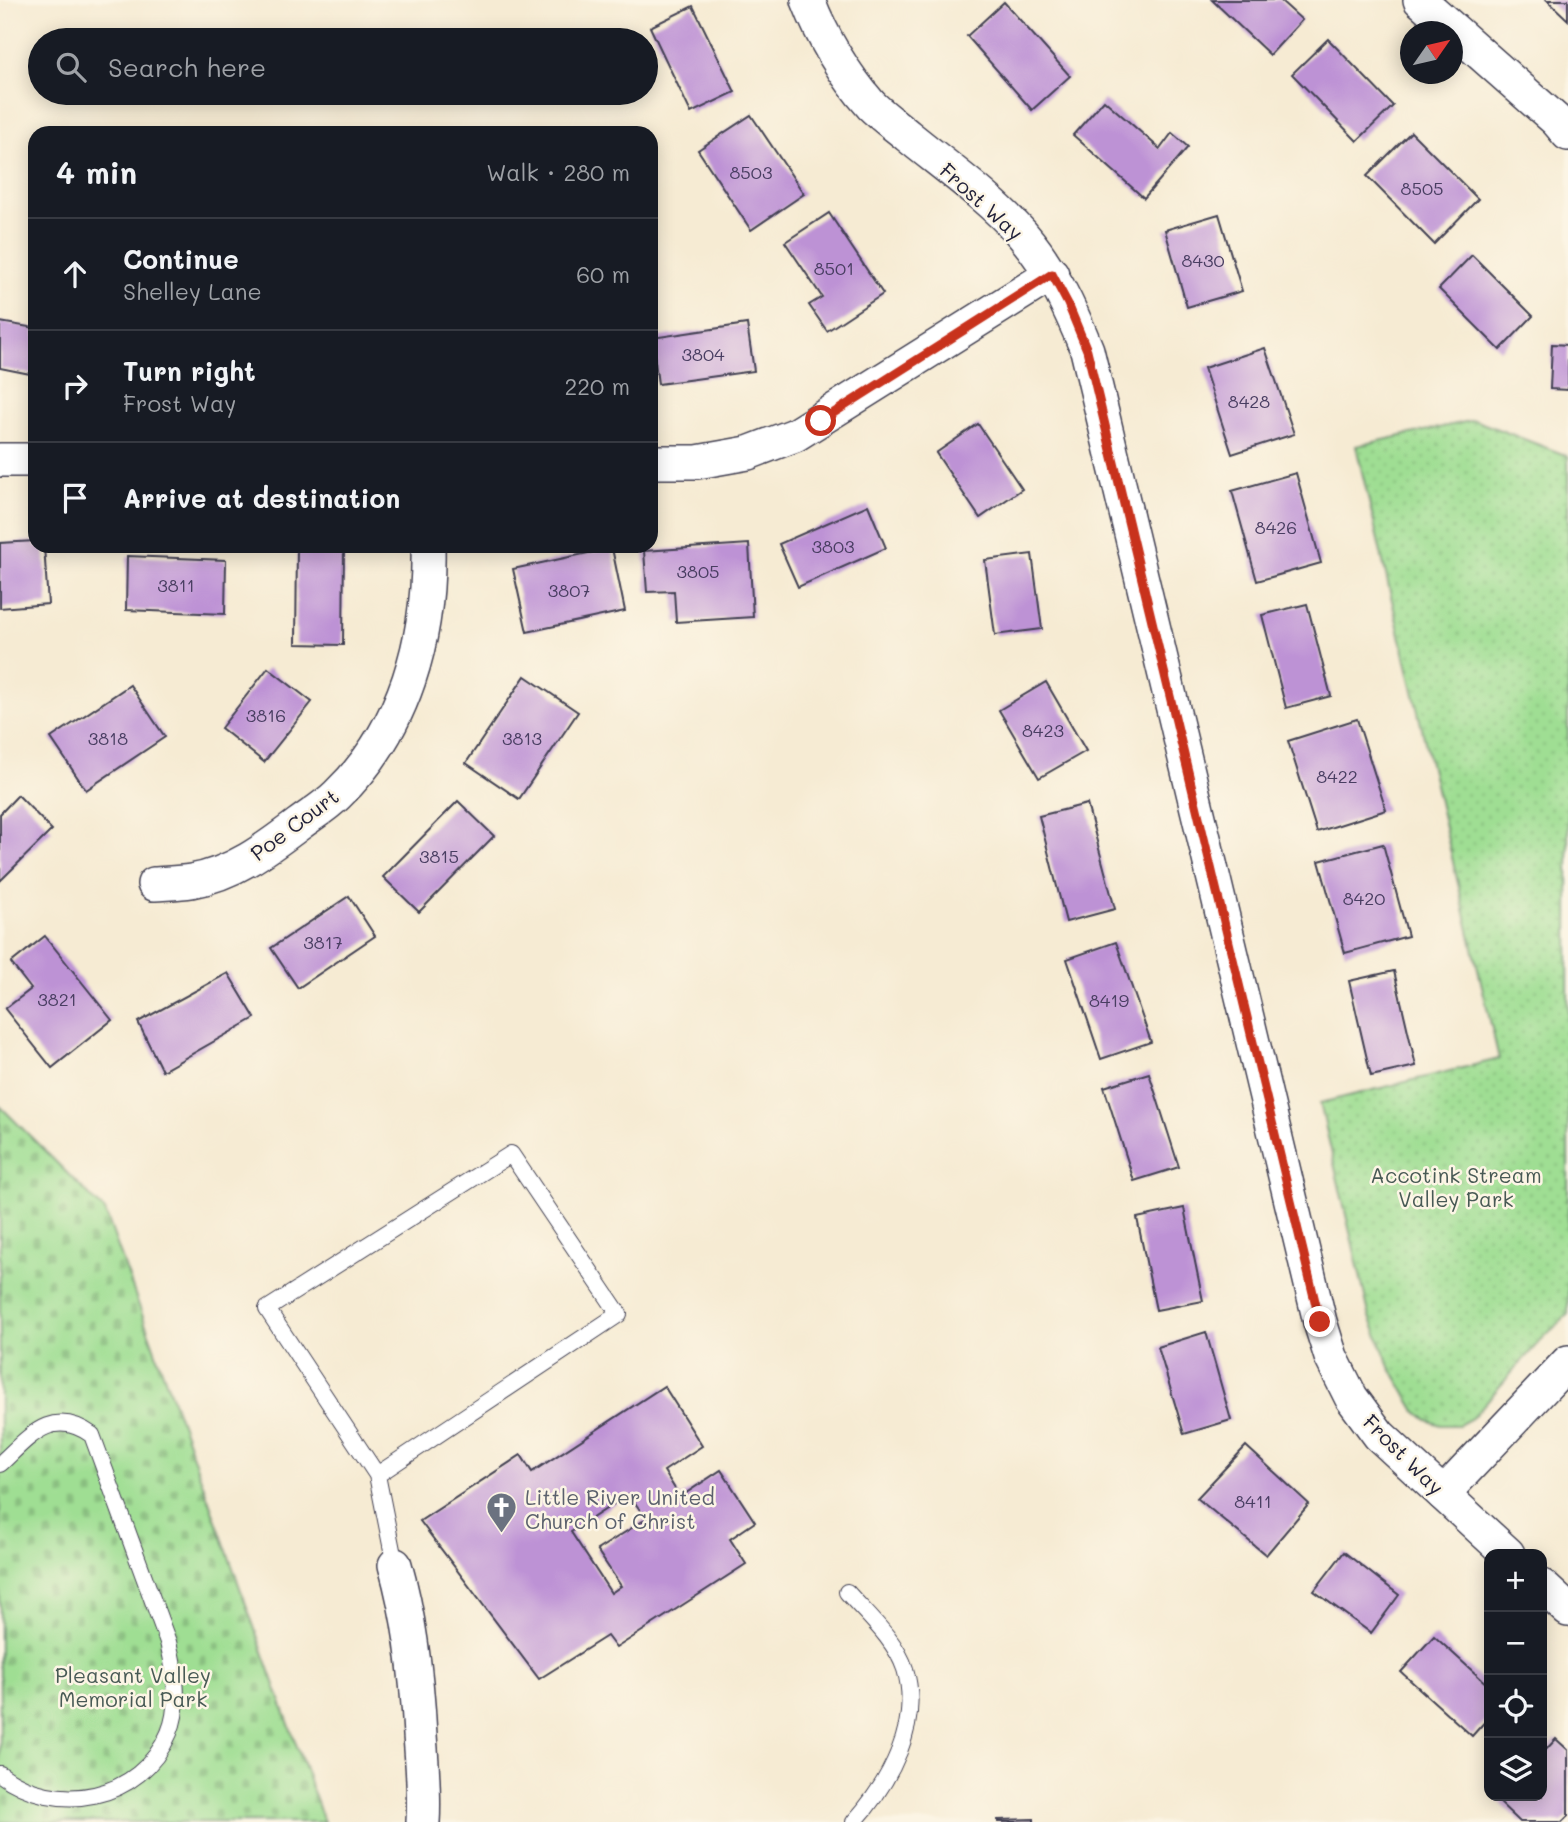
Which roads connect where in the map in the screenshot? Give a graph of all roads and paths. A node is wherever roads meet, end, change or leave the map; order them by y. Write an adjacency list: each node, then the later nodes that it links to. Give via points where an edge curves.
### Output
1 (808, 0): 4 (street, Frost Way, via 821,35 873,107 991,204)
2 (1420, 0): 3 (street)
3 (1568, 134)
4 (1052, 274): 7 (street, via 795,435 748,453 697,463); 13 (street, Frost Way, via 1087,350 1331,1357 1351,1397 1379,1435)
5 (0, 460): 6 (street)
6 (28, 460)
7 (658, 463)
8 (428, 553): 9 (street, Poe Court, via 423,628 414,670 396,714 370,756 337,795 264,851 229,870 191,881)
9 (154, 884)
10 (1568, 1362): 13 (street)
11 (0, 1464): 19 (lane, via 38,1429 53,1423 79,1426 92,1435 168,1642 176,1705 170,1732 156,1757 135,1777 107,1792 74,1799 47,1796)
12 (377, 1475): 12 (lane, via 267,1309 510,1154 619,1314); 15 (lane)
13 (1443, 1494): 14 (street, Frost Way)
14 (1503, 1549)
15 (395, 1564): 20 (street, via 417,1674)
16 (1547, 1591): 18 (street)
17 (847, 1592): 21 (lane, via 890,1641 905,1668 908,1686 908,1718 900,1749 888,1775)
18 (1568, 1610)
19 (0, 1774)
20 (424, 1822)
21 (854, 1822)

